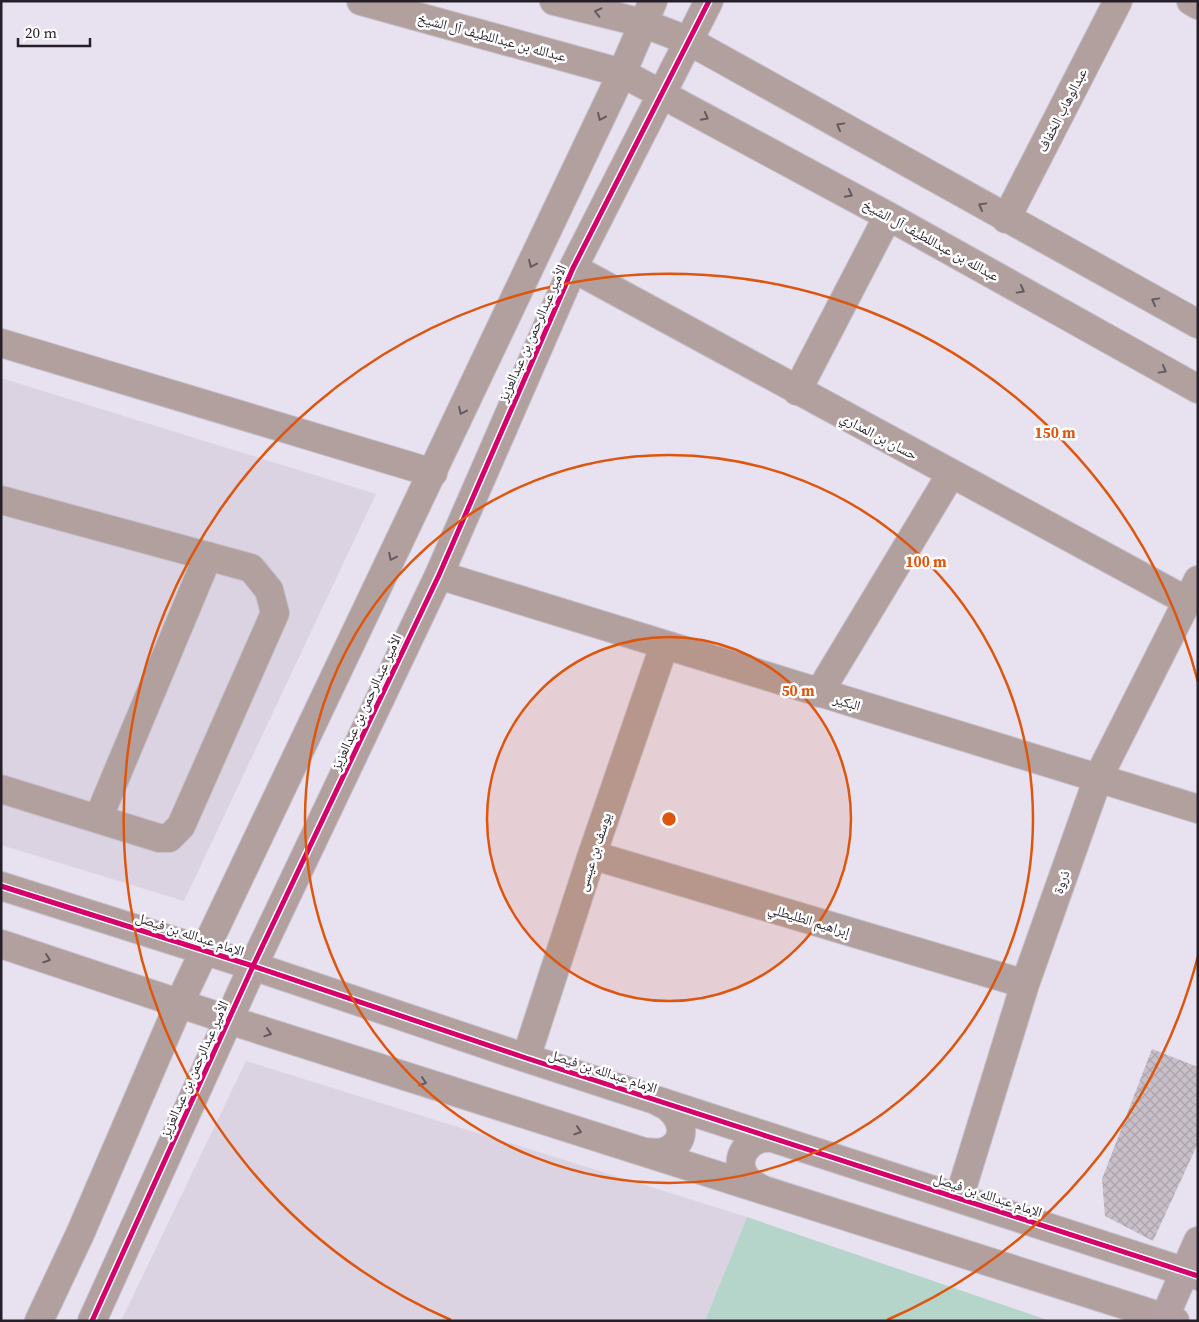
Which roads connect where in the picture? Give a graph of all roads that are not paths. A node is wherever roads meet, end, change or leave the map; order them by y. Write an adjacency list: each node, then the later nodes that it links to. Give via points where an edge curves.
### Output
1 (361, 1): 9 (street, عبدالله بن عبداللطيف آل الشيخ)
2 (554, 1): 7 (street, one-way to 2)
3 (709, 1): 8 (street)
4 (1118, 1): 12 (street, عبدالوهاب الخفاف)
5 (1191, 1): 6 (street)
6 (1198, 5)
7 (648, 12): 8 (street); 9 (street, الأمير عبدالرحمن بن عبدالعزيز)
8 (689, 41): 10 (street, الأمير عبدالرحمن بن عبدالعزيز); 12 (street, one-way to 8)
9 (622, 73): 10 (street, عبدالله بن عبداللطيف آل الشيخ); 18 (street, الأمير عبدالرحمن بن عبدالعزيز, one-way to 18)
10 (662, 94): 11 (street, عبدالله بن عبداللطيف آل الشيخ, one-way to 11); 13 (street, الأمير عبدالرحمن بن عبدالعزيز)
11 (888, 216): 16 (street, عبدالله بن عبداللطيف آل الشيخ, one-way to 16); 17 (street)
12 (1006, 219): 14 (street, one-way to 12)
13 (573, 268): 17 (street, حسان بن المداري); 22 (street, الأمير عبدالرحمن بن عبدالعزيز)
14 (1198, 324)
15 (1, 343): 18 (street)
16 (1198, 389)
17 (797, 391): 19 (street, حسان بن المداري)
18 (433, 473): 33 (street, الأمير عبدالرحمن بن عبدالعزيز, one-way to 33)
19 (951, 474): 23 (street, حسان بن المداري); 25 (street)
20 (1, 500): 21 (street)
21 (208, 556): 29 (street); 29 (street, via 251,568 269,590 275,613 181,826 169,838 159,838)
22 (439, 575): 24 (street, البكير); 34 (street, الأمير عبدالرحمن بن عبدالعزيز)
23 (1193, 591): 26 (street, ذروة)
24 (664, 646): 25 (street, البكير); 30 (street, يوسف بن عيسى)
25 (819, 693): 26 (street, البكير)
26 (1098, 778): 28 (street, البكير); 35 (street, ذروة)
27 (3, 795): 29 (street)
28 (1198, 809)
29 (98, 820)
30 (592, 855): 35 (street, إبراهيم الطليطلي); 38 (street, يوسف بن عيسى)
31 (1, 886): 33 (street, الإمام عبدالله بن فيصل)
32 (1, 944): 36 (street, one-way to 36)
33 (204, 951): 34 (street, الإمام عبدالله بن فيصل); 36 (street, الأمير عبدالرحمن بن عبدالعزيز)
34 (252, 966): 37 (street, الأمير عبدالرحمن بن عبدالعزيز); 38 (street, الإمام عبدالله بن فيصل)
35 (1025, 984): 43 (street, ذروة)
36 (179, 1004): 37 (street); 47 (street, الأمير عبدالرحمن بن عبدالعزيز)
37 (229, 1020): 41 (street, one-way to 41); 48 (street, الأمير عبدالرحمن بن عبدالعزيز)
38 (526, 1058): 39 (street, الإمام عبدالله بن فيصل)
39 (655, 1100): 40 (street, الإمام عبدالله بن فيصل); 41 (street, via 677,1113 680,1133 673,1146 664,1152)
40 (773, 1138): 42 (street, via 756,1139 742,1156 745,1178); 43 (street, الإمام عبدالله بن فيصل)
41 (644, 1152): 42 (street)
42 (764, 1190): 46 (street)
43 (959, 1198): 45 (street, الإمام عبدالله بن فيصل)
44 (1198, 1241): 45 (main road)
45 (1191, 1273): 46 (main road)
46 (1168, 1319)
47 (39, 1321)
48 (92, 1321)

